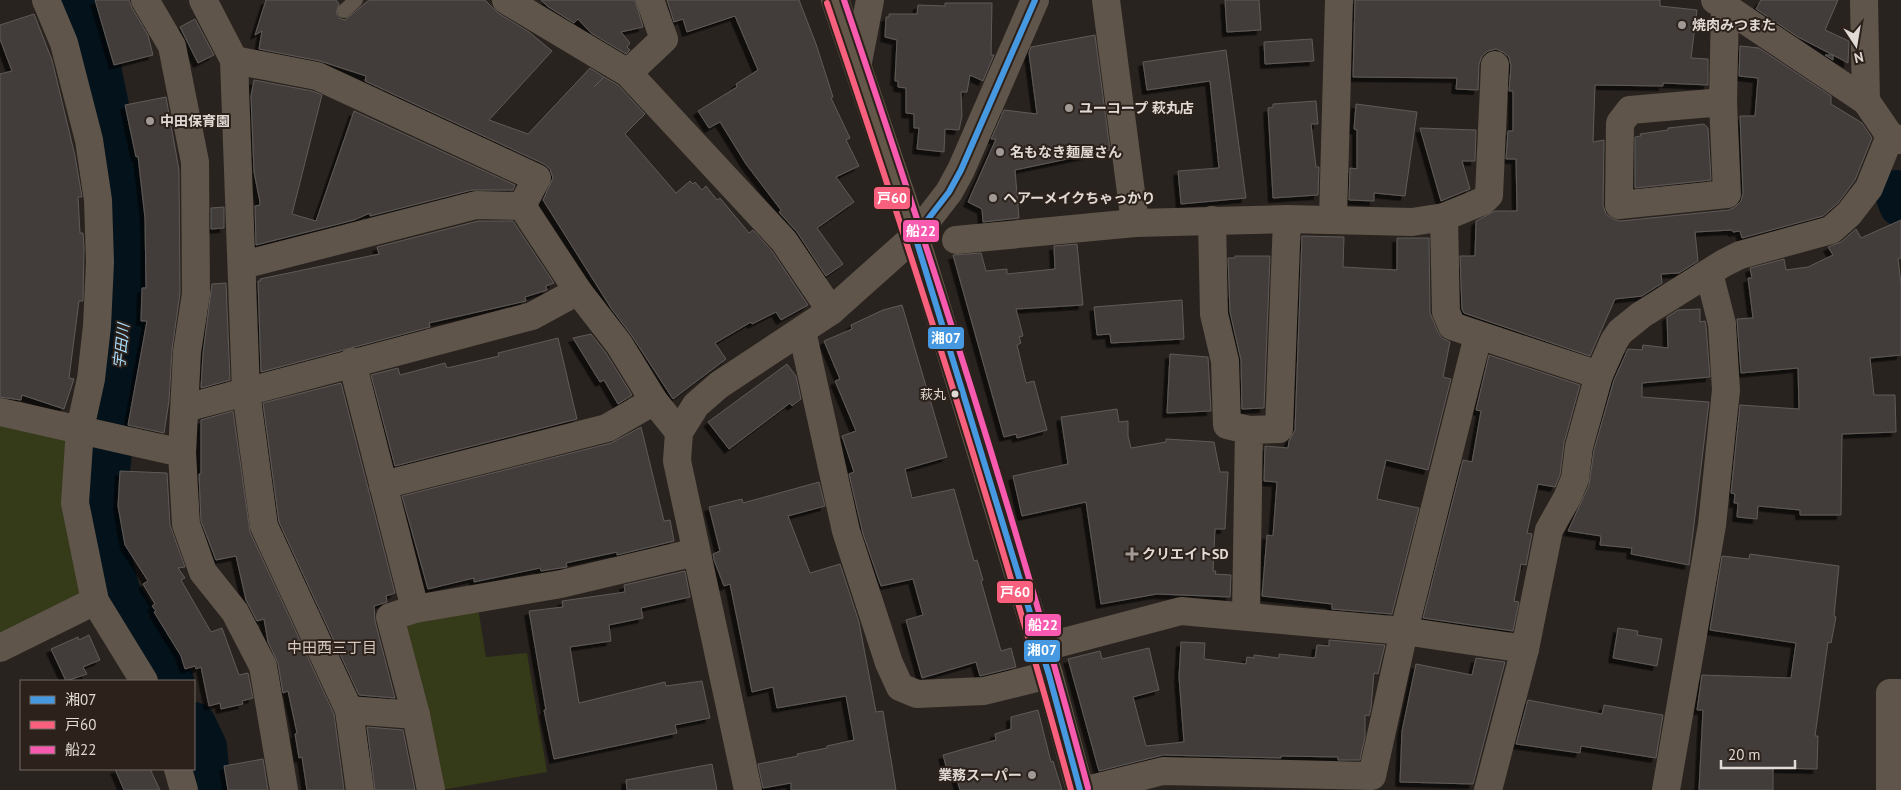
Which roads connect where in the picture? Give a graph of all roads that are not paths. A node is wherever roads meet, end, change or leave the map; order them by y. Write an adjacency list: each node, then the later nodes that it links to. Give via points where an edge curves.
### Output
1 (46, 0): 42 (street, via 64,43 89,140 98,200 97,326 91,379)
2 (145, 0): 40 (street, via 172,46 195,162 196,294)
3 (203, 0): 15 (street)
4 (356, 0): 14 (lane)
5 (506, 0): 18 (street)
6 (650, 0): 18 (street, via 664,39)
7 (835, 0): 16 (main road)
8 (870, 0): 16 (street)
9 (1034, 0): 28 (street, via 961,170 949,192)
10 (1106, 0): 27 (street)
11 (1339, 0): 26 (street)
12 (1864, 0): 19 (street)
13 (1720, 4): 19 (street); 20 (street)
14 (344, 11)
15 (234, 60): 22 (street, via 317,76 538,178); 30 (street)
16 (858, 62): 28 (main road)
17 (1495, 65): 23 (street, via 1489,195 1484,202)
18 (628, 73): 33 (street, via 784,242)
19 (1866, 101): 21 (street)
20 (1723, 102): 20 (street, via 1727,194 1619,205 1620,123 1630,110)
21 (1896, 138): 31 (street, via 1870,188 1831,230 1740,255)
22 (522, 206): 30 (street, via 476,205); 32 (street)
23 (1444, 216): 26 (street, via 1412,222); 35 (street, via 1448,319 1452,326)
24 (1287, 219): 25 (street); 26 (street); 43 (street, via 1279,429)
25 (1212, 220): 27 (street); 43 (street, via 1214,314 1225,360 1227,425)
26 (1333, 220)
27 (1135, 223): 29 (street)
28 (915, 236): 33 (street); 53 (main road)
29 (956, 240)
30 (243, 265): 38 (street)
31 (1709, 273): 37 (street, via 1641,315 1620,332); 69 (street, via 1722,324 1726,390 1712,525)
32 (578, 291): 36 (street, via 532,316); 39 (street, via 619,344)
33 (831, 310): 34 (street)
34 (802, 331): 44 (street, via 719,385 696,405); 55 (street, via 846,531 889,663 900,687 917,694 984,691)
35 (1478, 336): 37 (street); 51 (street)
36 (352, 362): 38 (street); 46 (street)
37 (1599, 375): 54 (street, via 1579,447 1574,479 1548,530)
38 (246, 391): 40 (street); 58 (street, via 264,526)
39 (654, 401): 44 (street); 46 (street, via 607,428)
40 (185, 408): 45 (street)
41 (0, 412): 42 (street)
42 (80, 429): 45 (street); 48 (street, via 75,503)
43 (1249, 430): 50 (street)
44 (679, 432): 47 (street, via 677,461)
45 (182, 453): 62 (street, via 186,524 203,572 235,612 263,666)
46 (383, 485): 49 (street)
47 (696, 552): 49 (street, via 561,584); 65 (street)
48 (95, 601): 52 (street); 56 (street)
49 (415, 609): 59 (street, via 390,617)
50 (1246, 615): 51 (street); 53 (street, via 1181,611)
51 (1404, 631): 54 (street); 67 (street, via 1372,776 1164,771)
52 (0, 648)
53 (1041, 648): 55 (main road)
54 (1525, 649): 68 (street)
55 (1049, 675): 66 (main road)
56 (143, 680)
57 (1901, 693): 70 (street, via 1890,693)
58 (349, 710): 59 (street); 63 (street)
59 (416, 715): 64 (street)
60 (178, 770): 61 (street)
61 (184, 790)
62 (284, 790)
63 (360, 790)
64 (431, 790)
65 (748, 790)
66 (1080, 790)
67 (1086, 790)
68 (1488, 790)
69 (1666, 790)
70 (1890, 790)

